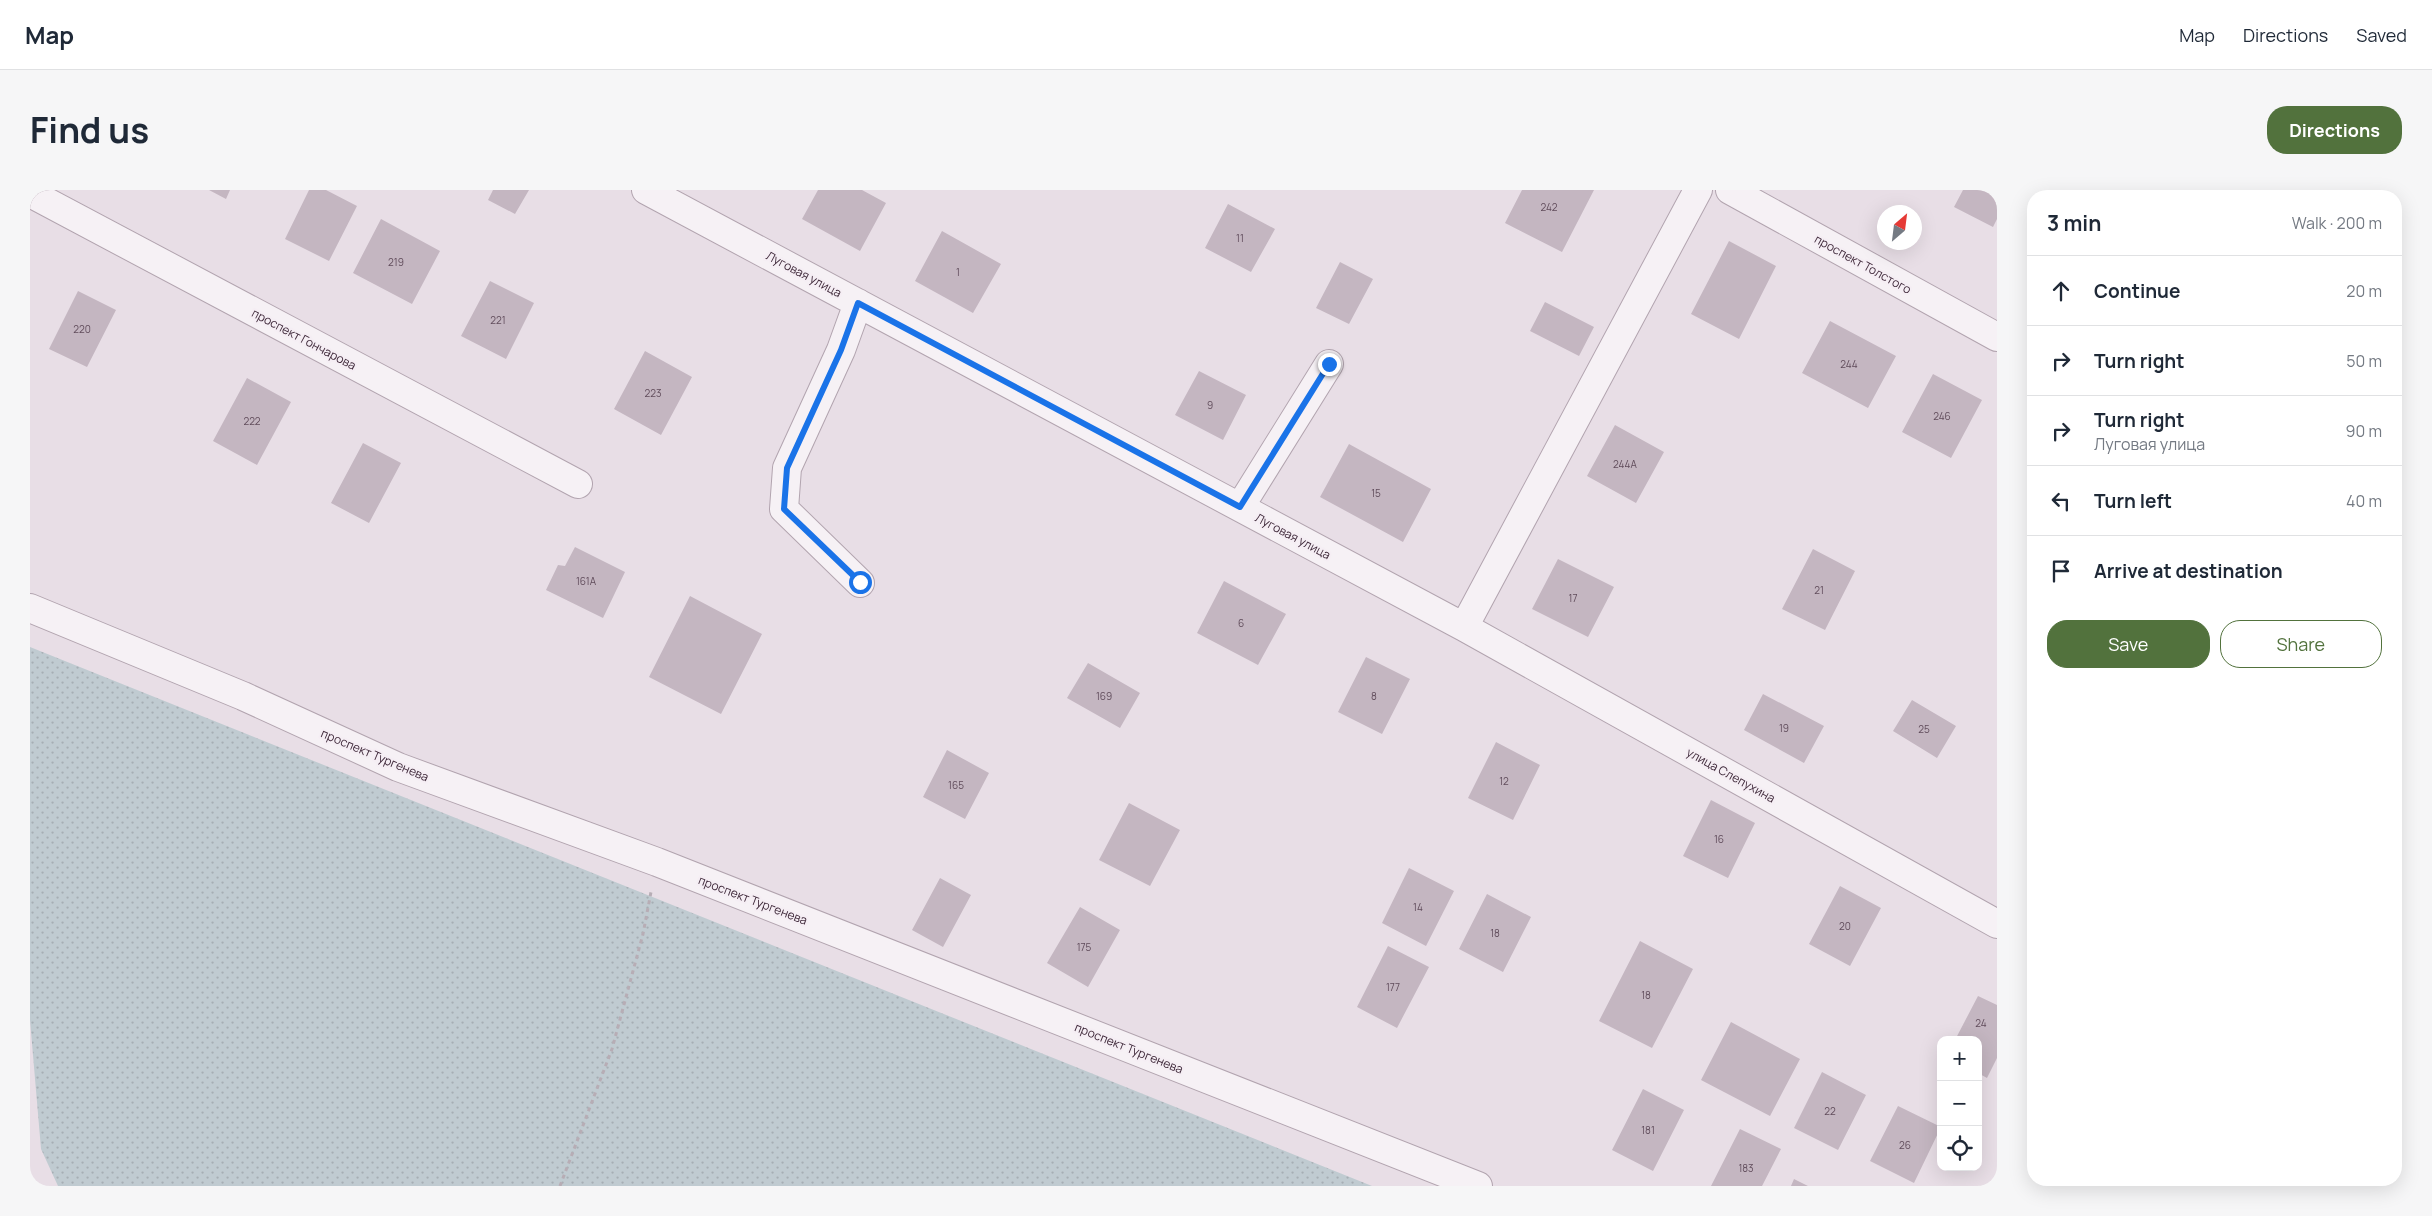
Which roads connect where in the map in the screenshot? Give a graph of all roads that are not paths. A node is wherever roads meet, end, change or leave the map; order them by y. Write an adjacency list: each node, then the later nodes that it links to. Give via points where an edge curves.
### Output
1 (646, 190): 5 (street, Луговая улица)
2 (1698, 190): 12 (street)
3 (1730, 190): 6 (street, проспект Толстого)
4 (30, 193): 8 (street, проспект Гончарова)
5 (858, 303): 9 (street, Луговая улица); 10 (street, via 841,350 787,468 784,509)
6 (1997, 337)
7 (1329, 364): 9 (street)
8 (578, 484)
9 (1240, 507): 12 (street, Луговая улица)
10 (860, 582)
11 (30, 608): 14 (street, проспект Тургенева, via 243,696 398,767 657,862)
12 (1464, 627): 13 (street, улица Слепухина)
13 (1997, 924)
14 (1478, 1186)

